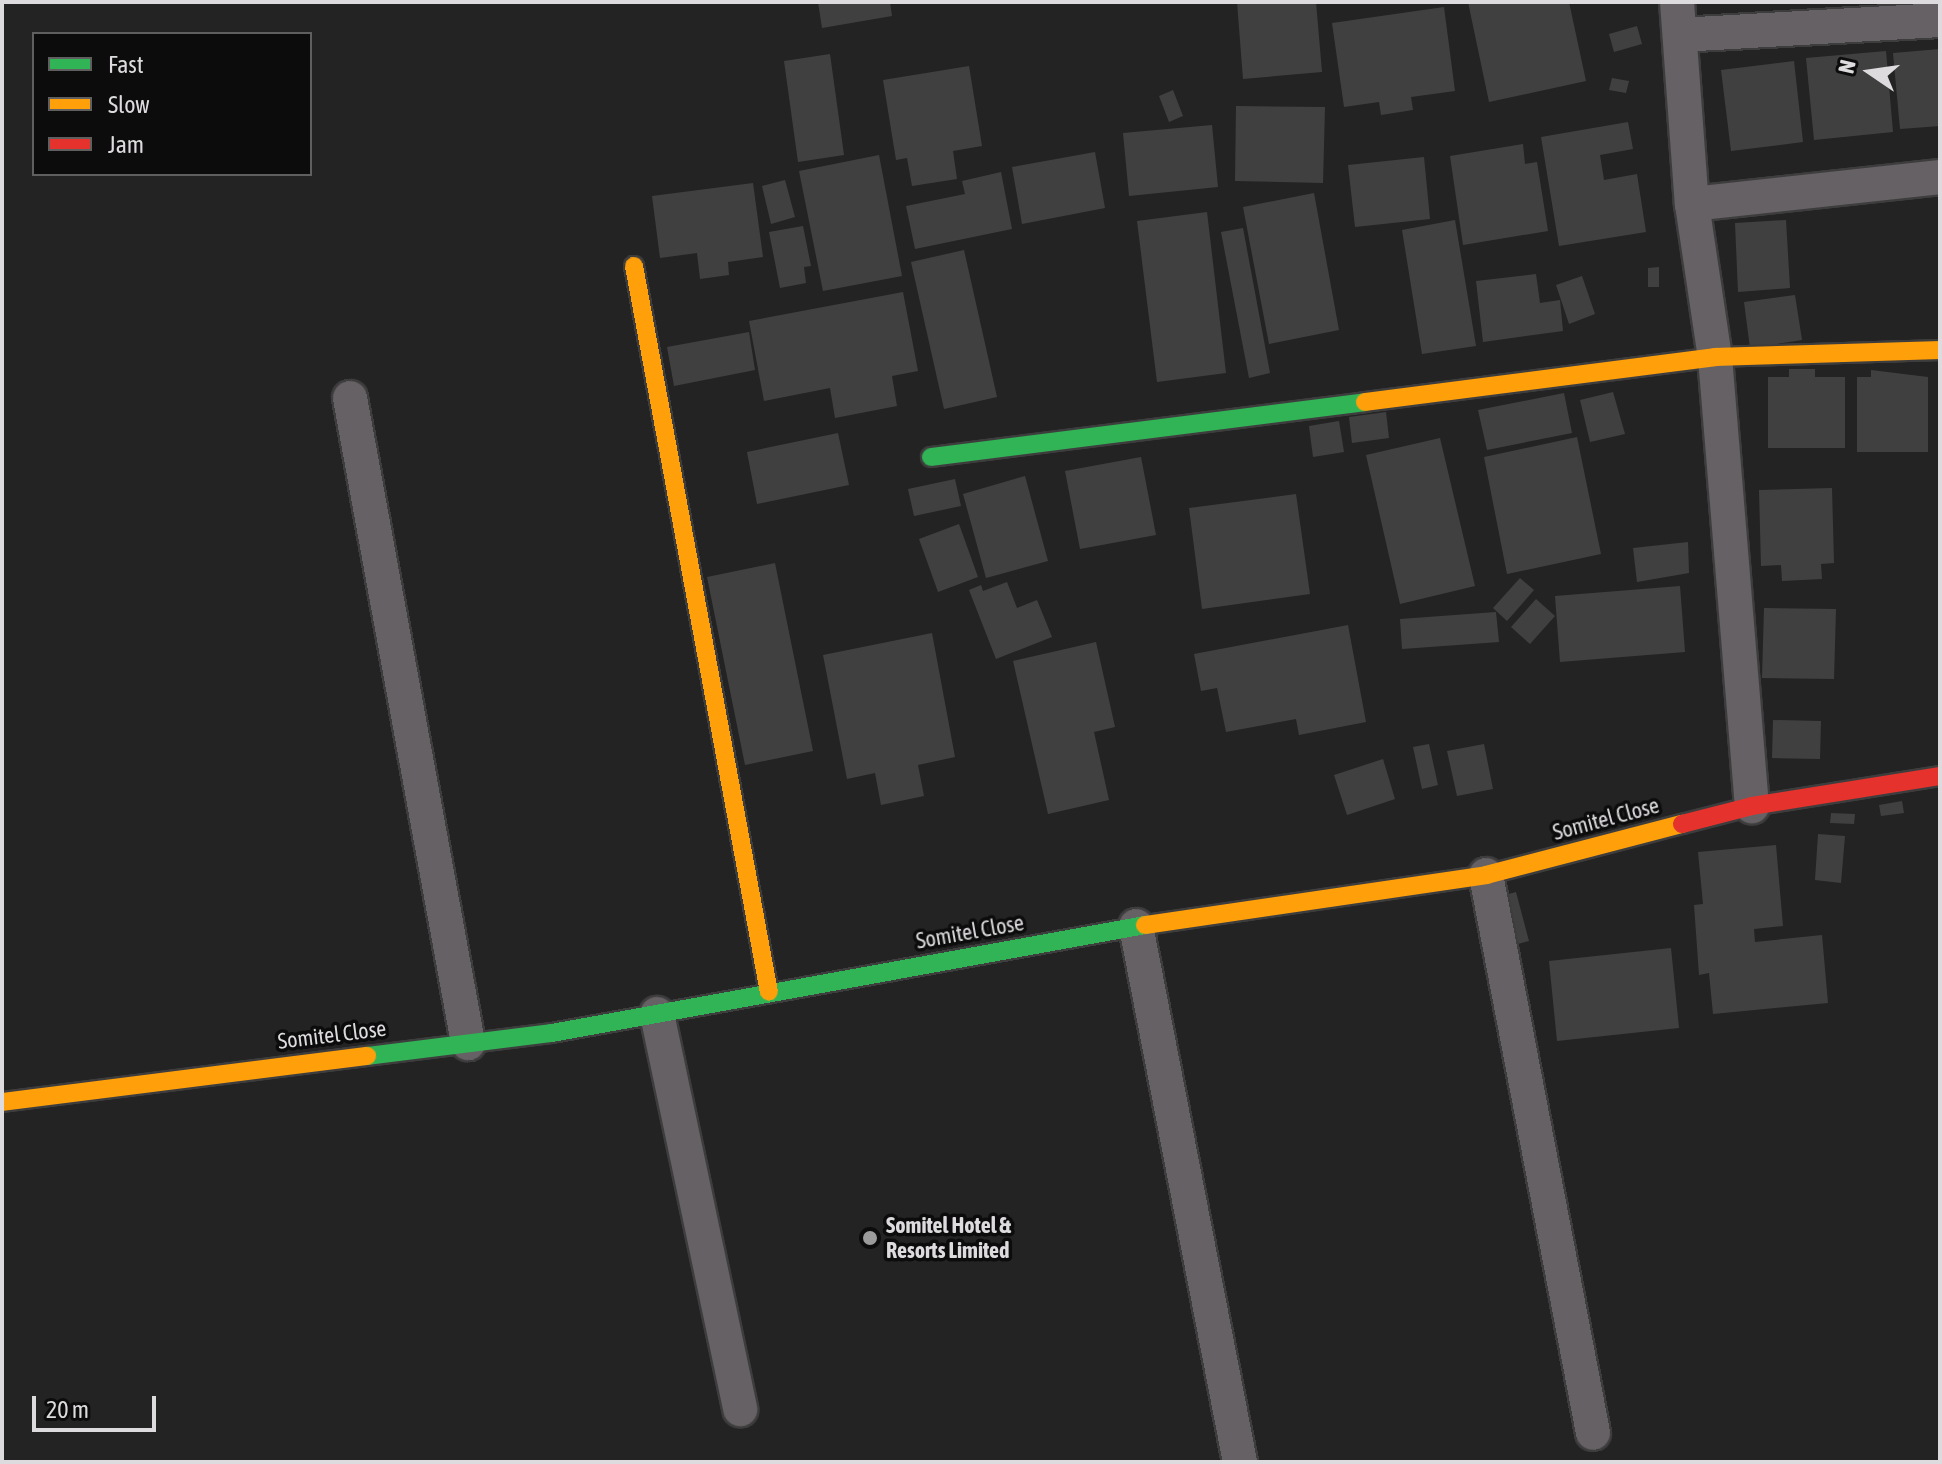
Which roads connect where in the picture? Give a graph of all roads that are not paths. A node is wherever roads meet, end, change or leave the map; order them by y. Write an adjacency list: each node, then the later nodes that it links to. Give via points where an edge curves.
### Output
1 (1678, 19): 2 (street); 4 (street)
2 (1940, 20)
3 (1940, 177): 4 (street)
4 (1692, 204): 7 (street)
5 (634, 266): 14 (street)
6 (1940, 350): 7 (street)
7 (1715, 357): 9 (street); 11 (street)
8 (350, 398): 16 (street)
9 (931, 457)
10 (1940, 776): 11 (street, Somitel Close)
11 (1752, 806): 12 (street, Somitel Close)
12 (1486, 875): 13 (street, Somitel Close); 19 (street)
13 (1136, 926): 14 (street, Somitel Close); 20 (street)
14 (769, 992): 15 (street, Somitel Close)
15 (657, 1014): 16 (street, Somitel Close); 18 (street)
16 (468, 1043): 17 (street, Somitel Close)
17 (2, 1102)
18 (740, 1409)
19 (1593, 1433)
20 (1240, 1462)

